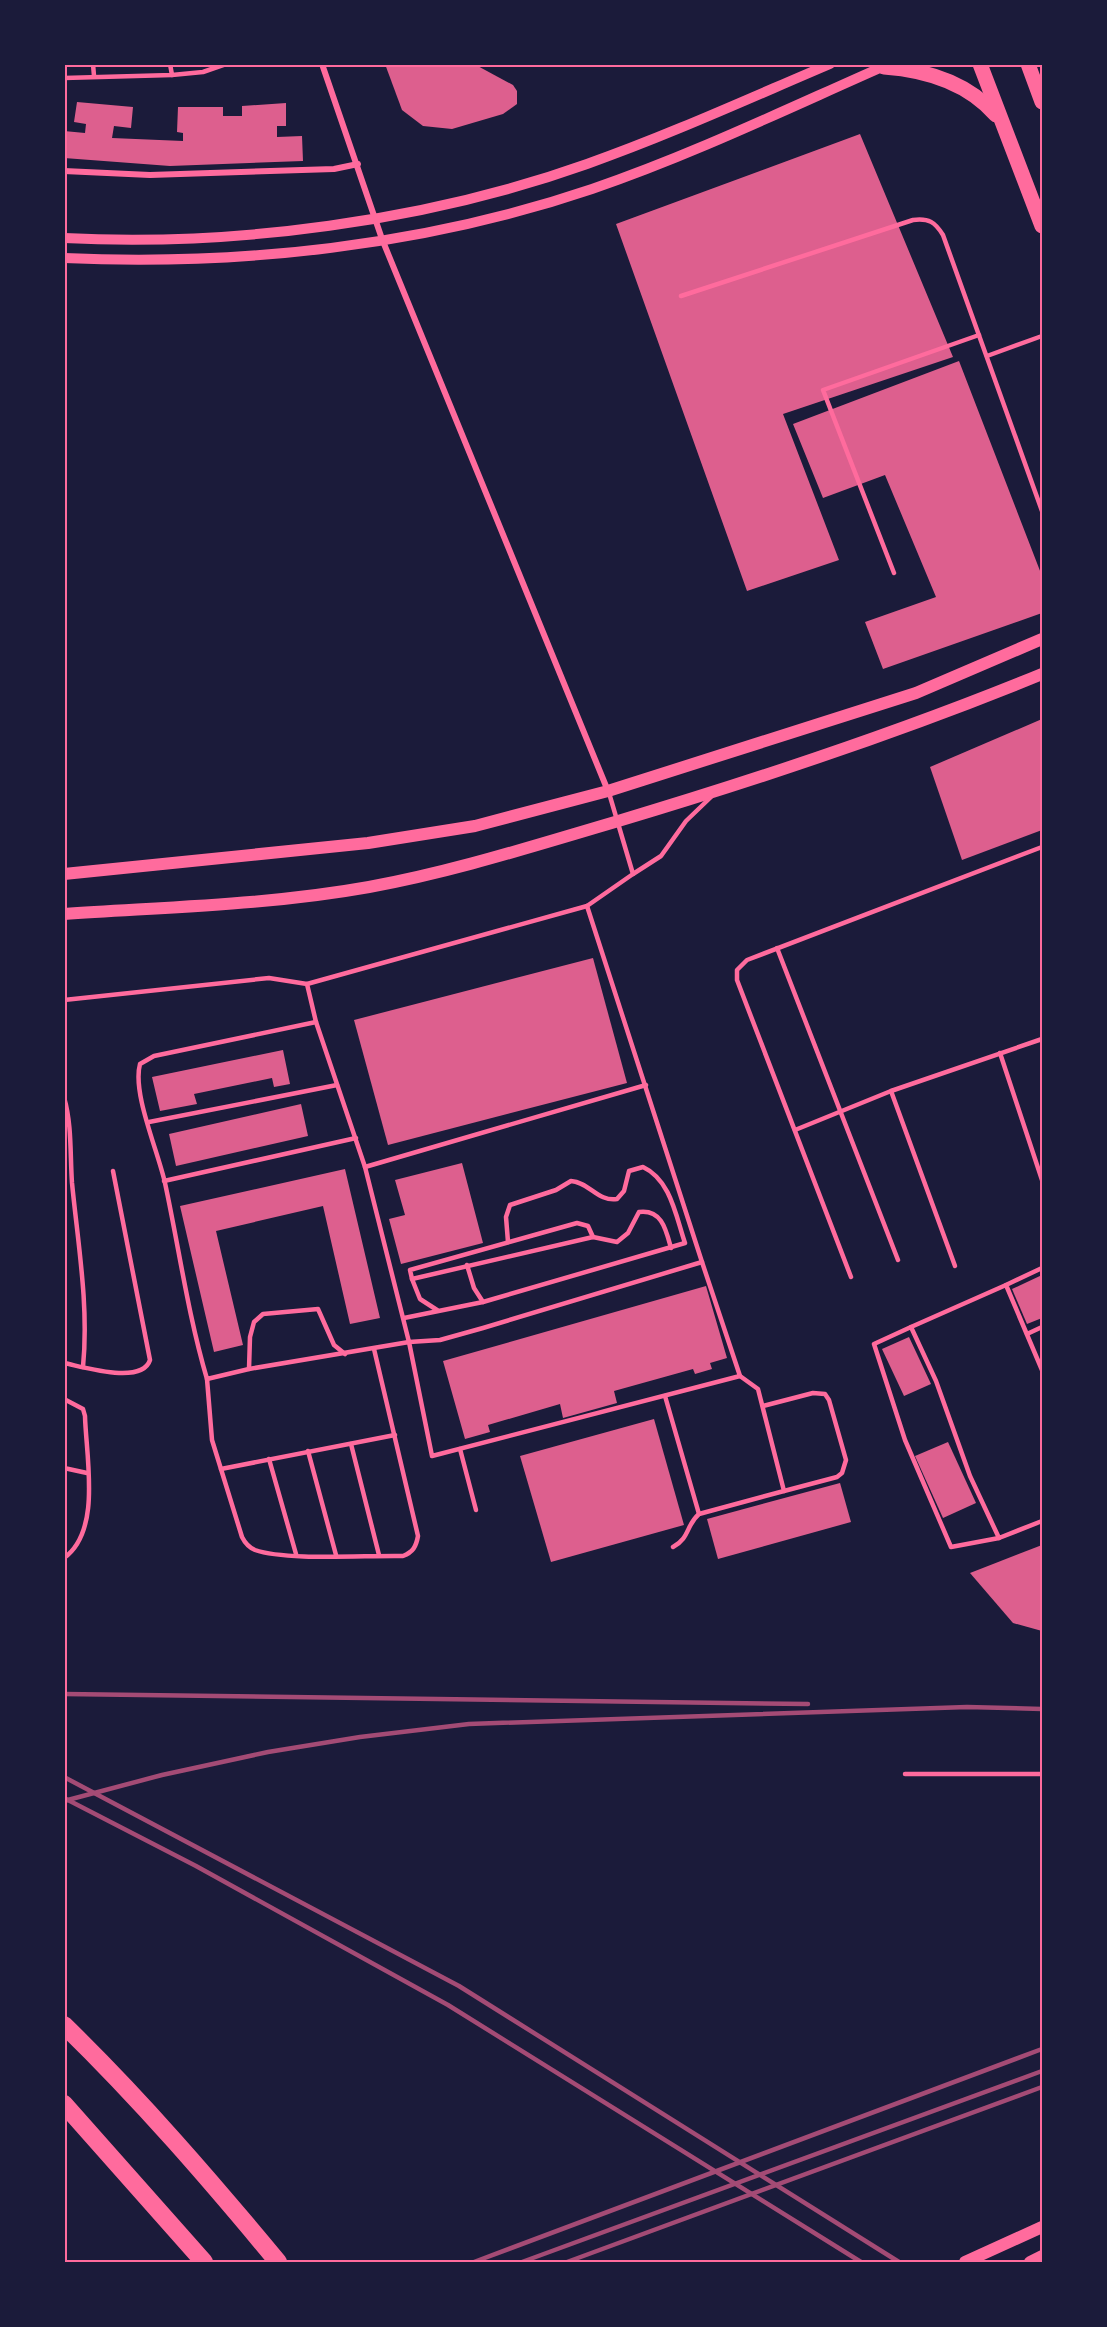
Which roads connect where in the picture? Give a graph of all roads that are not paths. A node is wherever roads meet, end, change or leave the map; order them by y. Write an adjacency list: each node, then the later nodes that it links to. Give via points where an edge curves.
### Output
1 (93, 64): 10 (lane)
2 (170, 64): 9 (lane)
3 (226, 64): 9 (lane, via 203,72)
4 (322, 64): 14 (street)
5 (830, 64): 16 (street, via 587,164 445,206)
6 (980, 64): 13 (main road)
7 (1028, 64): 12 (main road)
8 (887, 66): 13 (main road, via 914,69 965,88); 19 (street, via 593,189 470,224)
9 (172, 75): 10 (lane)
10 (94, 76): 11 (lane)
11 (64, 78)
12 (1042, 102)
13 (1003, 124): 17 (main road)
14 (358, 165): 15 (street, via 334,170 172,175); 16 (street)
15 (64, 171)
16 (375, 217): 18 (street, via 243,235 170,240); 19 (street)
17 (1042, 226)
18 (64, 238)
19 (382, 239): 20 (street, via 244,257); 29 (street)
20 (64, 258)
21 (681, 296): 22 (lane, via 913,219 926,219 936,224 943,235)
22 (979, 335): 24 (lane); 26 (lane, via 823,390)
23 (1042, 336): 24 (lane)
24 (987, 356): 25 (lane)
25 (1042, 511)
26 (894, 573)
27 (1042, 639): 29 (main road, via 916,693)
28 (1042, 674): 30 (main road, via 943,715)
29 (608, 791): 31 (lane); 33 (main road, via 475,826 368,843)
30 (718, 791): 31 (main road); 34 (lane, via 686,821 661,856)
31 (617, 821): 34 (lane); 36 (main road, via 478,863 368,887 269,900)
32 (1042, 847): 37 (lane)
33 (64, 874)
34 (633, 874): 35 (lane)
35 (587, 906): 38 (lane); 44 (lane)
36 (64, 914)
37 (777, 948): 47 (lane); 49 (lane, via 740,964 736,980)
38 (307, 984): 39 (lane, via 269,978); 40 (lane)
39 (64, 1000)
40 (316, 1022): 43 (lane); 48 (lane, via 145,1060 140,1064 137,1081)
41 (1042, 1039): 42 (lane)
42 (1000, 1053): 45 (lane); 54 (lane)
43 (337, 1085): 48 (lane); 50 (lane)
44 (646, 1085): 51 (lane); 61 (lane)
45 (891, 1091): 47 (lane); 63 (lane)
46 (64, 1096): 53 (lane, via 69,1113)
47 (840, 1112): 49 (lane); 60 (lane)
48 (149, 1122): 55 (lane)
49 (795, 1130): 65 (lane)
50 (356, 1138): 51 (lane); 55 (lane)
51 (365, 1167): 70 (lane)
52 (113, 1171): 78 (lane, via 150,1360 139,1371 115,1373)
53 (72, 1180): 56 (lane); 78 (lane, via 87,1333)
54 (1042, 1180)
55 (164, 1181): 82 (lane)
56 (64, 1184)
57 (593, 1237): 58 (lane, via 588,1226 577,1222); 59 (lane, via 617,1242 628,1233 639,1212 652,1212 662,1221); 62 (lane)
58 (508, 1242): 59 (lane, via 507,1208 514,1202 556,1190 571,1181 602,1197 617,1199 624,1191 629,1171 643,1167 661,1180 669,1195 685,1244); 66 (lane, via 410,1270)
59 (671, 1248): 68 (lane)
60 (898, 1260)
61 (702, 1262): 74 (lane, via 440,1340); 81 (lane)
62 (467, 1265): 66 (lane); 68 (lane)
63 (955, 1266)
64 (1042, 1268): 67 (lane)
65 (851, 1276)
66 (412, 1279): 69 (lane, via 420,1299)
67 (1006, 1285): 71 (lane); 73 (lane)
68 (483, 1302): 69 (lane)
69 (440, 1311): 70 (lane)
70 (404, 1318): 74 (lane)
71 (911, 1327): 98 (lane); 98 (lane, via 874,1344 905,1440 951,1547)
72 (1042, 1327): 73 (lane)
73 (1027, 1334): 80 (lane)
74 (409, 1342): 75 (lane); 88 (lane, via 432,1456)
75 (374, 1349): 76 (lane); 86 (lane)
76 (345, 1354): 79 (lane); 79 (lane, via 334,1345 318,1309 263,1314 254,1322 250,1337)
77 (64, 1363): 78 (lane)
78 (83, 1367)
79 (249, 1369): 82 (lane)
80 (1042, 1370)
81 (740, 1376): 83 (lane); 85 (lane, via 758,1389)
82 (207, 1379): 92 (lane, via 212,1440)
83 (665, 1396): 88 (lane); 96 (lane)
84 (64, 1399): 93 (lane, via 83,1409)
85 (763, 1406): 94 (lane); 94 (lane, via 813,1393 825,1395 846,1460 846,1467 837,1477)
86 (395, 1435): 87 (lane); 102 (lane, via 417,1545 403,1556)
87 (351, 1443): 89 (lane); 102 (lane)
88 (460, 1449): 95 (lane)
89 (308, 1451): 90 (lane); 101 (lane)
90 (269, 1459): 92 (lane); 100 (lane)
91 (64, 1468): 93 (lane)
92 (221, 1468): 100 (lane, via 245,1543 262,1551)
93 (87, 1473): 103 (lane, via 86,1527 75,1550)
94 (784, 1491): 96 (lane)
95 (476, 1510)
96 (699, 1514): 99 (lane, via 683,1542)
97 (1042, 1521): 98 (lane)
98 (999, 1538)
99 (673, 1547)
100 (296, 1554): 101 (lane)
101 (336, 1555): 102 (lane)
102 (378, 1555)
103 (64, 1558)
104 (905, 1774): 105 (lane)
105 (1042, 1774)
106 (64, 2025): 111 (highway, via 129,2088)
107 (64, 2104): 110 (highway)
108 (1042, 2227): 112 (main road)
109 (1042, 2256): 113 (main road)
110 (204, 2262)
111 (278, 2262)
112 (965, 2262)
113 (1030, 2262)

